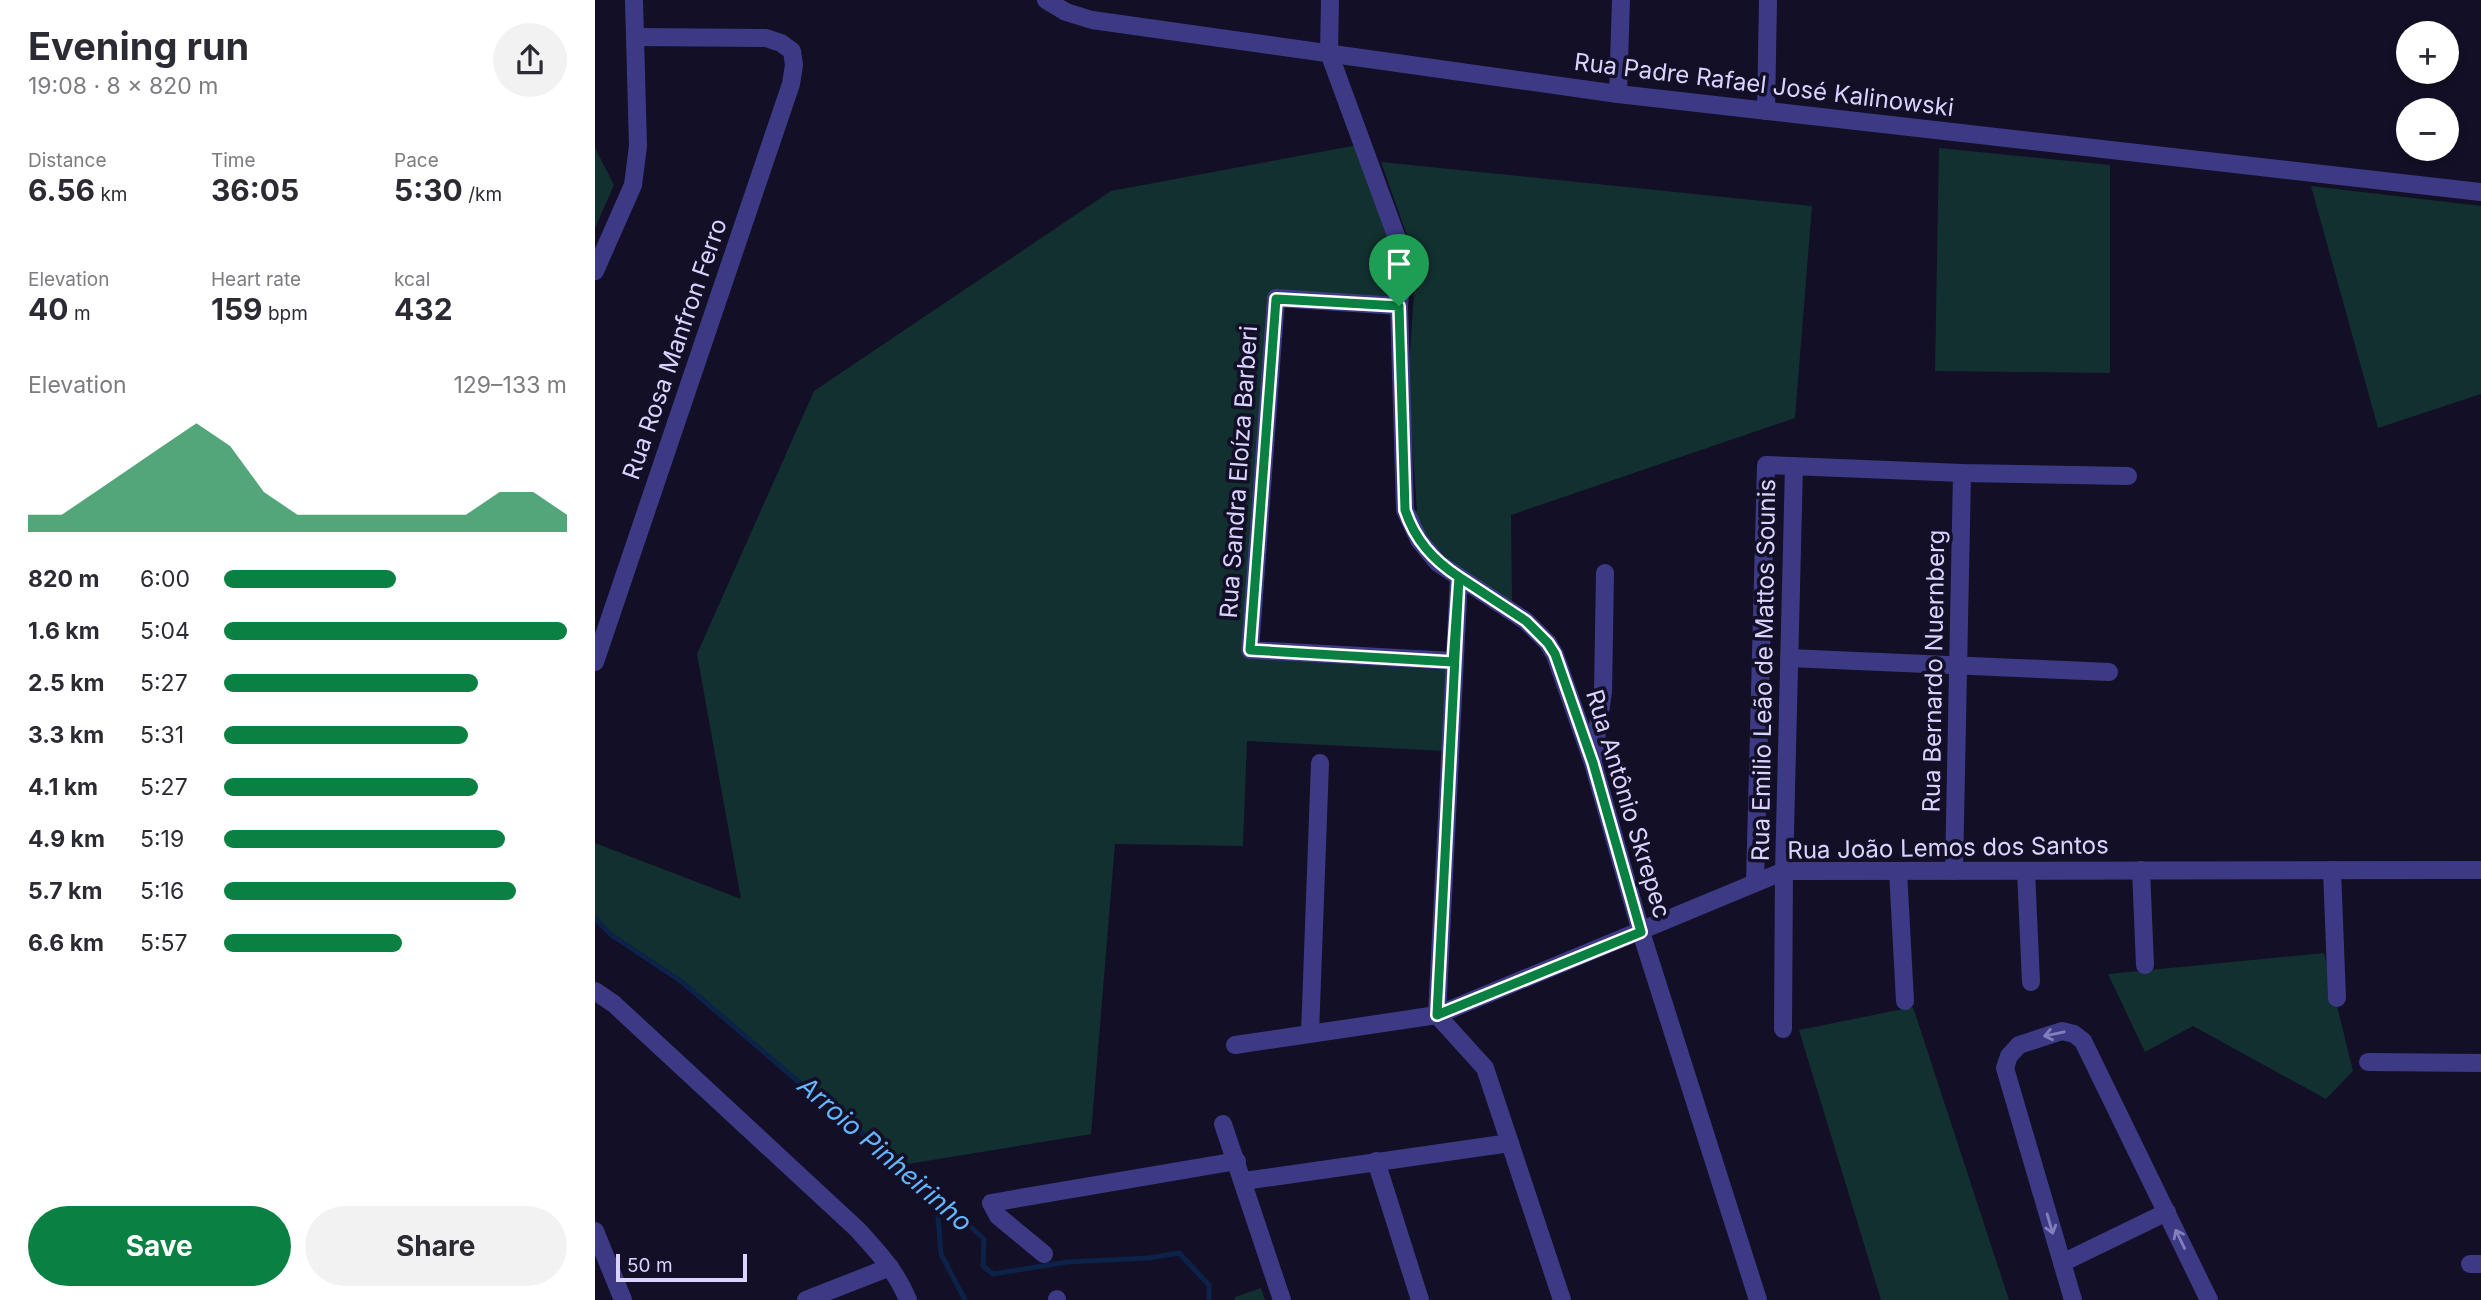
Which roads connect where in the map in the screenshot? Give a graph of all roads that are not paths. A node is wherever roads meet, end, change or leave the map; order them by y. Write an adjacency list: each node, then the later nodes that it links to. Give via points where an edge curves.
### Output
1 (634, 0): 6 (street)
2 (1046, 0): 7 (street, Rua Padre Rafael José Kalinowski, via 1092,20)
3 (1330, 0): 7 (street)
4 (1621, 0): 8 (street)
5 (1768, 0): 9 (street)
6 (636, 37): 11 (street, via 638,146 633,184); 19 (street, Rua Rosa Manfron Ferro, via 767,38 792,51 795,65)
7 (1329, 54): 8 (street, Rua Padre Rafael José Kalinowski); 12 (street, Rua Antônio Skrepec, via 1398,241 1403,262)
8 (1618, 94): 9 (street, Rua Padre Rafael José Kalinowski)
9 (1766, 111): 10 (street, Rua Padre Rafael José Kalinowski)
10 (2481, 192)
11 (595, 271)
12 (1399, 306): 17 (street, Rua Antônio Skrepec, via 1405,510 1428,552); 20 (street, Rua Sandra Eloíza Barberi, via 1276,299 1250,650)
13 (1794, 466): 14 (street); 18 (street, Rua Emilio Leão de Mattos Sounis); 23 (street, Rua Emilio Leão de Mattos Sounis, via 1766,465)
14 (1962, 473): 15 (street); 21 (street, Rua Bernardo Nuernberg)
15 (2128, 476)
16 (1605, 573): 26 (street, via 1603,692)
17 (1459, 577): 20 (street); 26 (street, Rua Antônio Skrepec, via 1526,621 1548,643 1561,667)
18 (1789, 658): 21 (street); 24 (street, Rua Emilio Leão de Mattos Sounis)
19 (595, 662)
20 (1453, 662): 41 (street)
21 (1958, 666): 22 (street); 32 (street, Rua Bernardo Nuernberg)
22 (2109, 672)
23 (1758, 741): 24 (street); 34 (street, Rua Emilio Leão de Mattos Sounis)
24 (1787, 741): 30 (street, Rua Emilio Leão de Mattos Sounis)
25 (1320, 762): 43 (street)
26 (1593, 763): 35 (street, Rua Antônio Skrepec)
27 (2141, 870): 28 (street, Rua João Lemos dos Santos); 33 (street, Rua João Lemos dos Santos); 36 (street)
28 (2332, 870): 29 (street, Rua João Lemos dos Santos); 39 (street)
29 (2481, 870)
30 (1784, 871): 31 (street, Rua João Lemos dos Santos); 34 (street, Rua João Lemos dos Santos); 42 (street, Rua Emilio Leão de Mattos Sounis)
31 (1898, 871): 32 (street, Rua João Lemos dos Santos); 40 (street)
32 (1954, 871): 33 (street, Rua João Lemos dos Santos)
33 (2026, 871): 37 (street)
34 (1755, 883): 35 (street, Rua João Lemos dos Santos)
35 (1641, 932): 41 (street, Rua João Lemos dos Santos); 63 (street, Rua Antônio Skrepec)
36 (2145, 965)
37 (2031, 982)
38 (595, 991): 56 (street, via 857,1229)
39 (2337, 998)
40 (1905, 1001)
41 (1437, 1015): 43 (street, Rua João Lemos dos Santos); 48 (street, via 1485,1068)
42 (1783, 1029)
43 (1310, 1034): 44 (street, Rua João Lemos dos Santos)
44 (1235, 1045)
45 (2368, 1062): 46 (street)
46 (2481, 1063)
47 (1223, 1124): 49 (street)
48 (1510, 1143): 50 (street); 62 (street)
49 (1237, 1161): 51 (street); 54 (street, via 991,1203 998,1216)
50 (1376, 1161): 51 (street); 61 (street)
51 (1244, 1181): 60 (street)
52 (2167, 1212): 55 (street); 55 (street, one-way to 55, via 2083,1041 2062,1031 2019,1045 2004,1068); 65 (street, one-way to 52)
53 (595, 1231): 57 (street)
54 (1044, 1254)
55 (2061, 1263): 64 (street)
56 (890, 1266): 58 (street); 59 (street)
57 (623, 1300)
58 (806, 1300)
59 (908, 1300)
60 (1282, 1300)
61 (1420, 1300)
62 (1562, 1300)
63 (1758, 1300)
64 (2073, 1300)
65 (2209, 1300)

